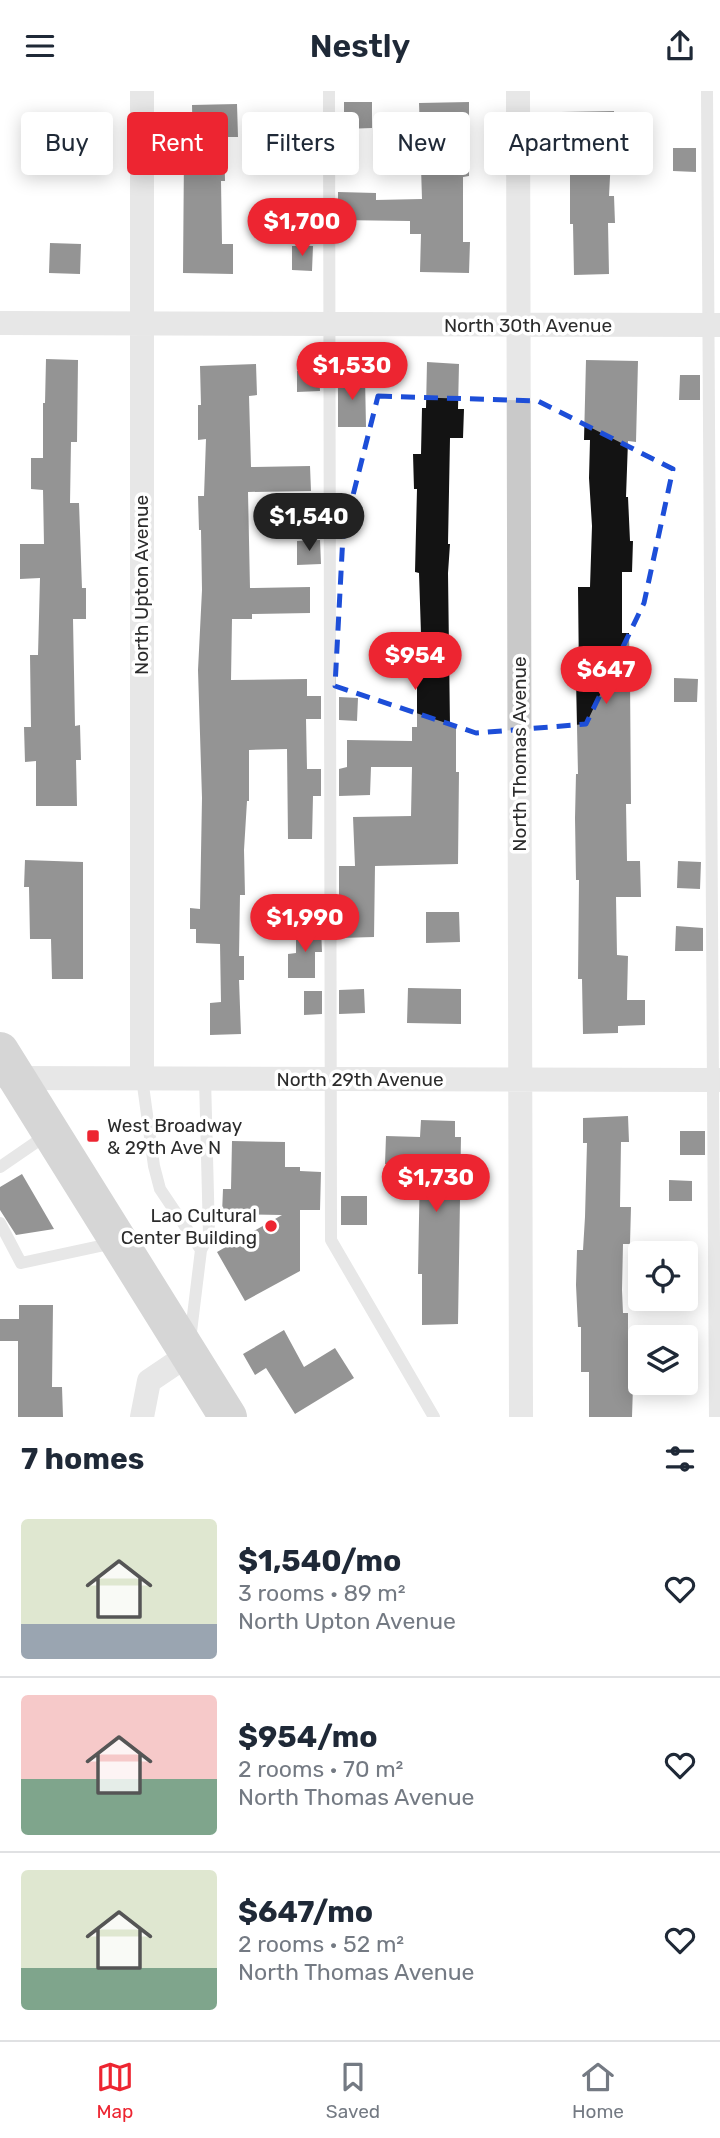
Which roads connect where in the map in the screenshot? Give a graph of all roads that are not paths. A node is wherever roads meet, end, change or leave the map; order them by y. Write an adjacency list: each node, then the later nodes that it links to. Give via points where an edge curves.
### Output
1 (142, 91): 7 (street, North Upton Avenue)
2 (329, 91): 6 (lane)
3 (518, 91): 8 (street, North Thomas Avenue)
4 (707, 91): 9 (lane)
5 (0, 323): 7 (street, North 30th Avenue)
6 (329, 323): 7 (street, North 30th Avenue); 8 (street, North 30th Avenue); 13 (lane)
7 (141, 324): 11 (street, North Upton Avenue)
8 (518, 325): 9 (street, North 30th Avenue); 14 (street, North Thomas Avenue)
9 (714, 325): 15 (lane)
10 (6, 1069): 11 (street, North 29th Avenue); 16 (main road)
11 (142, 1078): 12 (street, North 29th Avenue); 20 (lane, via 160,1189)
12 (205, 1078): 13 (street, North 29th Avenue); 20 (lane, via 209,1235)
13 (331, 1079): 14 (street, North 29th Avenue); 24 (lane, via 331,1240)
14 (519, 1080): 15 (street, North 29th Avenue); 25 (street, North Thomas Avenue)
15 (717, 1080): 26 (lane)
16 (51, 1132): 17 (lane); 19 (main road)
17 (0, 1167)
18 (0, 1223): 19 (lane, via 21,1263)
19 (120, 1242): 21 (main road)
20 (201, 1250): 21 (lane)
21 (189, 1354): 22 (street, via 149,1381); 23 (main road)
22 (142, 1417)
23 (228, 1417)
24 (434, 1417)
25 (521, 1417)
26 (715, 1417)

